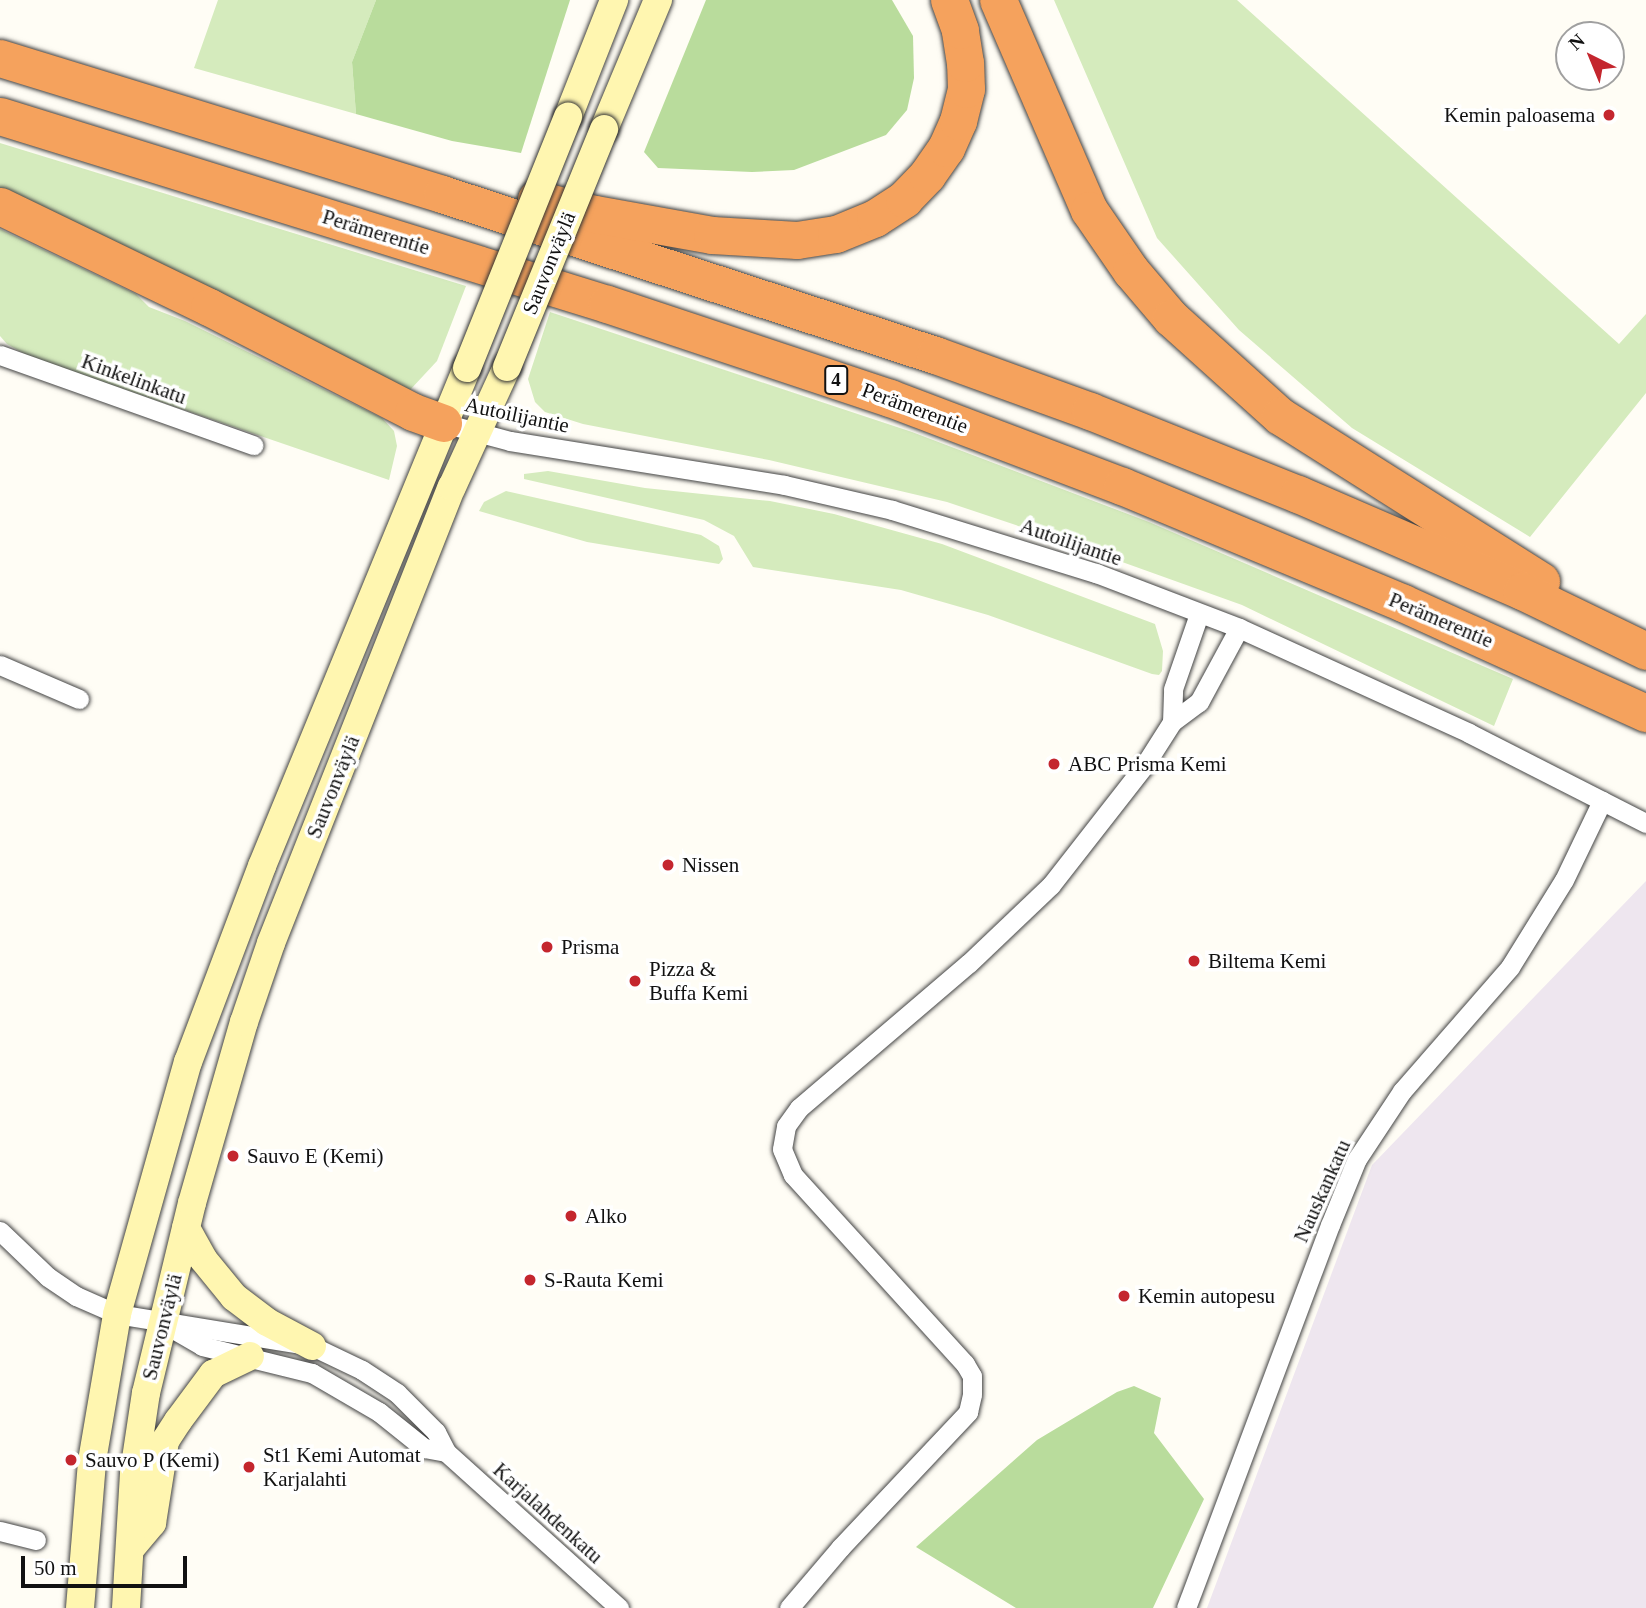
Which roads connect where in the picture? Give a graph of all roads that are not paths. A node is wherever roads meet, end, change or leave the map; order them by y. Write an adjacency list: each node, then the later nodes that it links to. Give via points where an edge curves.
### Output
1 (614, 0): 10 (main road, Sauvonväylä, bridge, via 467,368)
2 (658, 0): 10 (main road, Sauvonväylä, bridge, via 507,367)
3 (949, 0): 7 (highway, via 960,30 966,89 946,148 904,199 875,218 836,234 797,240 712,235 524,196)
4 (998, 0): 14 (highway, via 1090,210 1131,271 1171,318 1280,416 1532,574)
5 (0, 58): 7 (highway)
6 (0, 116): 18 (highway, Perämerentie / 4, via 594,300 890,398 1122,486 1364,587)
7 (442, 194): 14 (highway, via 935,355 1090,411 1298,494)
8 (0, 206): 10 (highway, via 413,412)
9 (0, 355): 11 (street, Kinkelinkatu)
10 (460, 428): 12 (street, Autoilijantie, via 510,441 784,485 892,510 1096,573); 22 (main road, Sauvonväylä, via 271,943); 24 (main road, Sauvonväylä, via 209,1000 170,1120)
11 (253, 445)
12 (1199, 614): 13 (street, Autoilijantie); 19 (street, via 1172,689)
13 (1239, 628): 19 (street, via 1199,702); 20 (street, Autoilijantie, via 1469,733)
14 (1605, 630): 15 (highway)
15 (1646, 650)
16 (0, 665): 17 (street)
17 (79, 699)
18 (1646, 713)
19 (1172, 722): 35 (street, via 1144,766 1051,885 936,992 799,1108 786,1126 782,1149 793,1175 972,1376 968,1412)
20 (1602, 801): 21 (street, Autoilijantie); 36 (street, Nauskankatu, via 1564,880 1510,967 1402,1091 1357,1159)
21 (1646, 823)
22 (186, 1228): 25 (main road, Sauvonväylä); 26 (main road, via 203,1259 234,1297 267,1322)
23 (0, 1231): 24 (street, via 48,1277 76,1296)
24 (117, 1314): 25 (street); 32 (main road, Sauvonväylä, via 92,1461)
25 (163, 1323): 26 (street); 27 (street, via 202,1346); 31 (main road, Sauvonväylä, via 134,1472)
26 (312, 1346): 28 (street, via 397,1393 436,1432)
27 (250, 1356): 28 (street, via 312,1373 379,1412 424,1448); 31 (main road, via 213,1374 171,1431 157,1478 152,1523)
28 (446, 1452): 34 (street, Karjalahdenkatu)
29 (0, 1531): 30 (street)
30 (36, 1540)
31 (131, 1548): 33 (main road, Sauvonväylä)
32 (80, 1608)
33 (126, 1608)
34 (619, 1608)
35 (789, 1608)
36 (1186, 1608)

